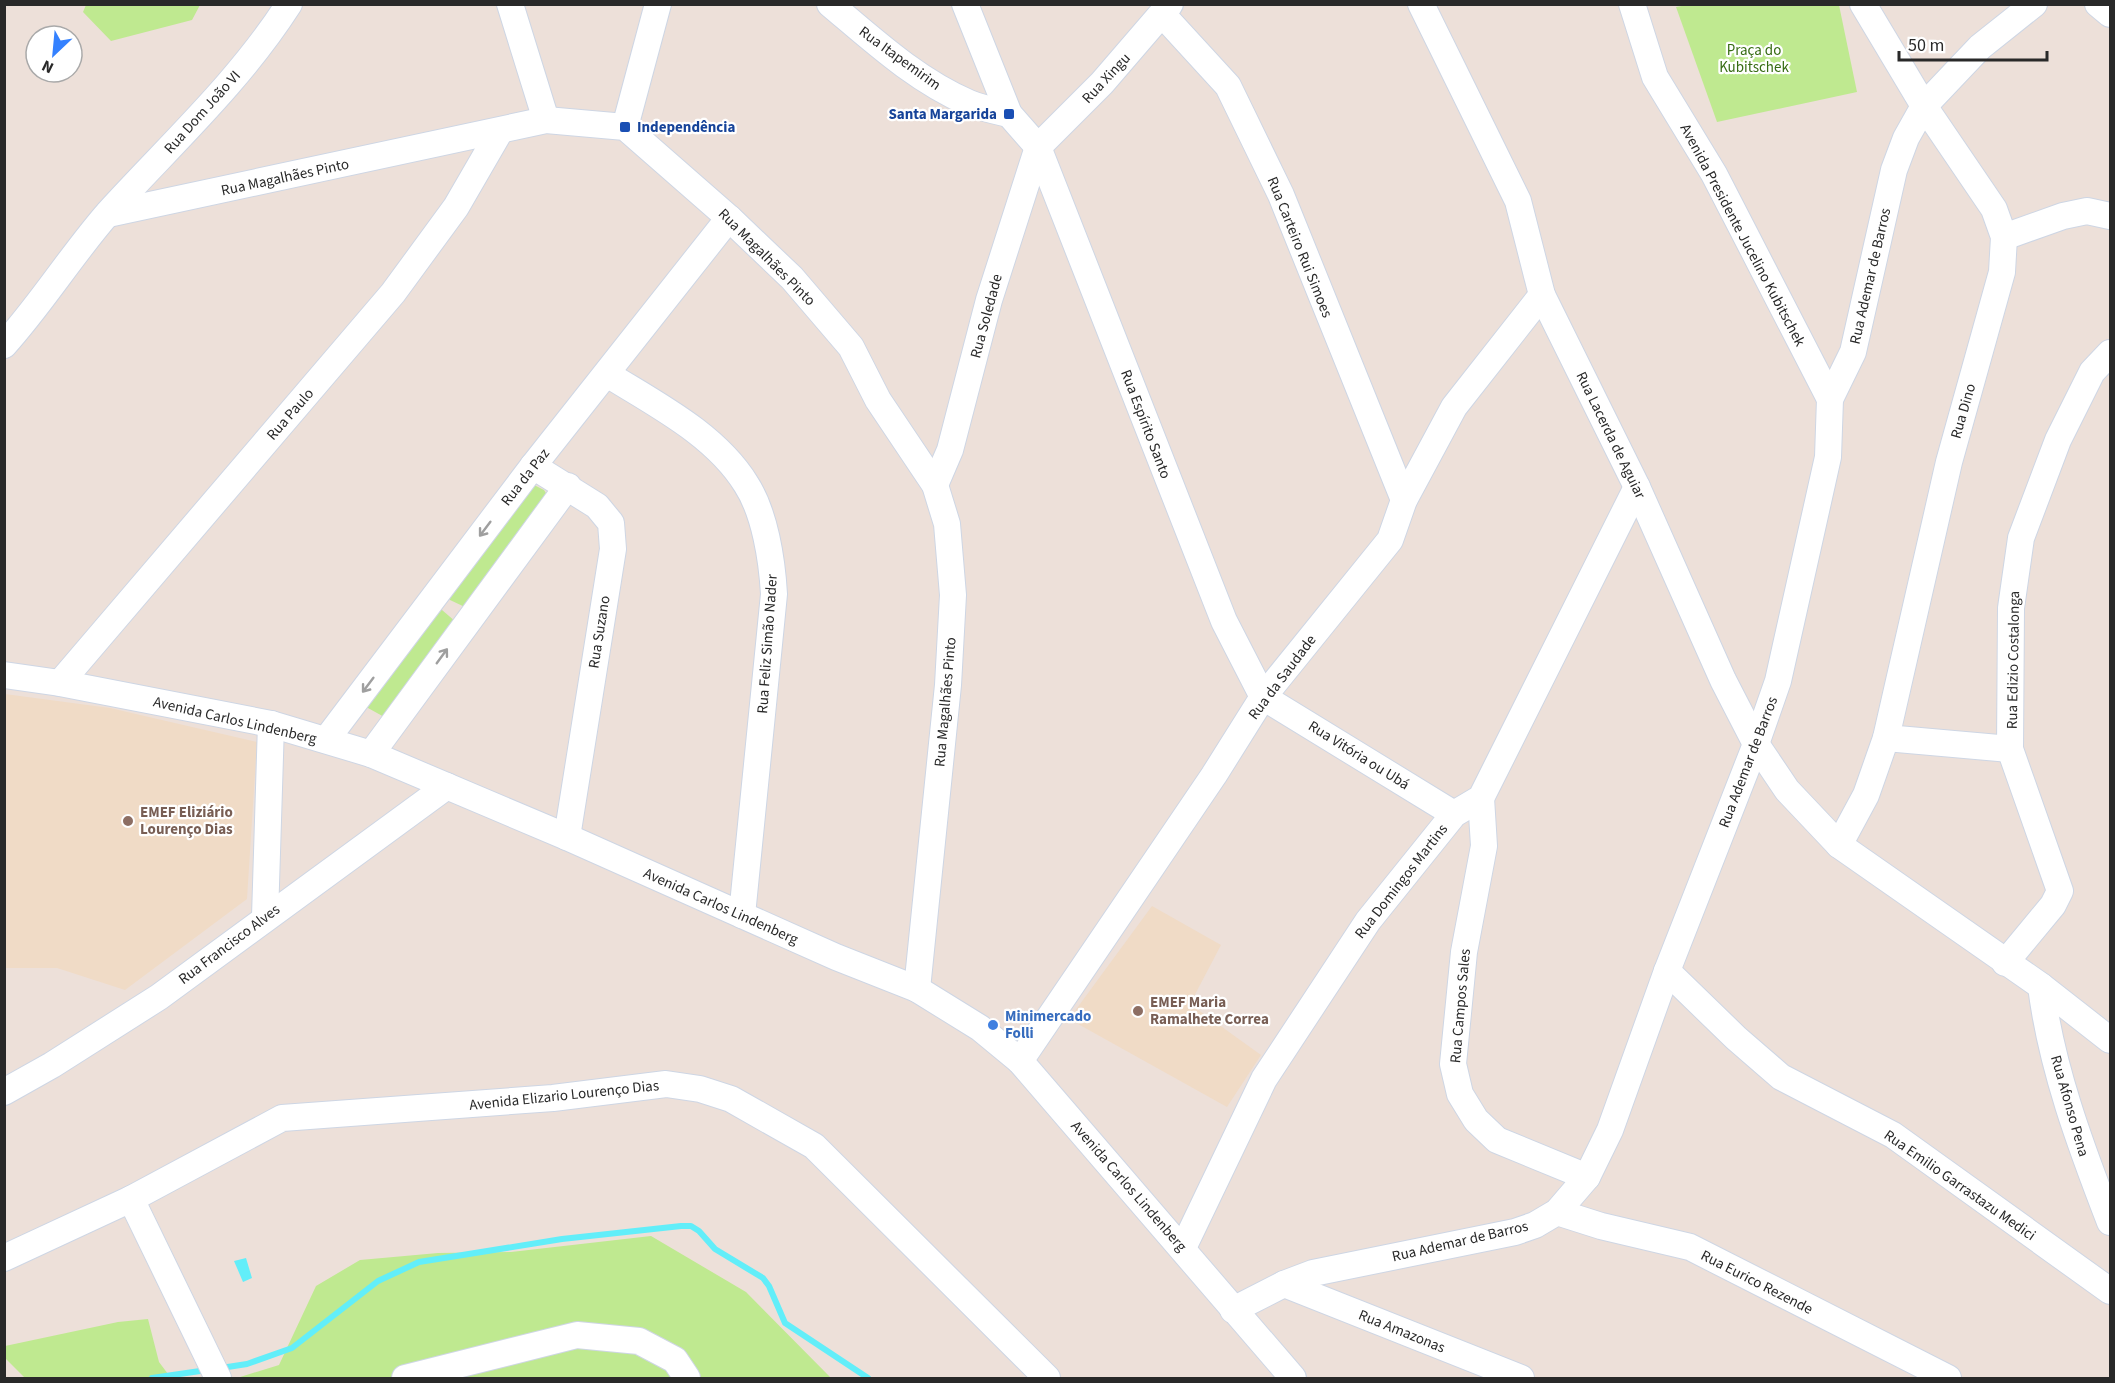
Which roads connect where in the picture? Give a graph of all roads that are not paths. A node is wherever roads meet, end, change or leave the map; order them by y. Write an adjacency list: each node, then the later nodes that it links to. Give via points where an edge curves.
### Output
1 (289, 4): 19 (street, Rua Dom João VI, via 217,99)
2 (510, 4): 15 (street)
3 (658, 4): 16 (street)
4 (830, 4): 14 (street, Rua Itapemirim, via 890,55 932,84 971,104)
5 (965, 4): 14 (street)
6 (1421, 4): 23 (street, Rua Lacerda de Aguiar, via 1518,201)
7 (1632, 4): 27 (street, Avenida Presidente Jucelino Kubitschek, via 1655,76 1714,174)
8 (1863, 4): 13 (street, Rua Dino)
9 (2034, 4): 13 (street, Rua Ademar de Barros, via 1980,47)
10 (2098, 4): 12 (street)
11 (1166, 9): 18 (street, Rua Xingu, via 1102,83); 32 (street, Rua Carteiro Rui Simoes, via 1228,86 1281,195)
12 (2110, 14)
13 (1924, 106): 22 (street, Rua Dino, via 1994,209); 27 (street, Rua Ademar de Barros, via 1894,170 1853,352)
14 (1009, 114): 18 (street, Rua Espírito Santo)
15 (546, 120): 16 (street, Rua Magalhães Pinto); 17 (street, Rua Magalhães Pinto)
16 (625, 127): 21 (street, Rua Magalhães Pinto)
17 (500, 131): 19 (street, Rua Magalhães Pinto); 36 (street, Rua Paulo, via 456,207 393,293)
18 (1038, 147): 29 (street, Rua Soledade, via 989,300 950,450); 37 (street, Rua Espírito Santo, via 1224,621)
19 (108, 214): 24 (street, Rua Dom João VI)
20 (2110, 216): 22 (street, via 2087,211)
21 (729, 218): 26 (street, Rua da Paz); 29 (street, Rua Magalhães Pinto, via 792,278 851,347 878,400)
22 (2004, 237): 39 (street, Rua Dino, via 2002,272 1949,462)
23 (1542, 295): 31 (street, Rua Lacerda de Aguiar); 32 (street, Rua da Saudade, via 1454,407)
24 (4, 345)
25 (2110, 353): 42 (street, Rua Edizio Costalonga, via 2092,372 2058,440 2021,538 2011,608)
26 (608, 374): 28 (street, Rua da Paz); 49 (street, Rua Feliz Simão Nader, via 700,435 725,459 747,484 772,555 774,594)
27 (1830, 399): 41 (street, Rua Ademar de Barros, via 1828,457 1778,681)
28 (533, 466): 30 (street, Rua Suzano); 33 (street, Rua da Paz, one-way to 33)
29 (935, 485): 54 (street, Rua Magalhães Pinto, via 947,524 953,595 948,685)
30 (568, 486): 34 (street); 47 (street, Rua Suzano, via 597,506 611,523 613,549)
31 (1637, 487): 41 (street, Rua Lacerda de Aguiar); 45 (street)
32 (1404, 500): 37 (street, Rua da Saudade, via 1390,540)
33 (436, 595): 34 (street); 40 (street, Rua da Paz, one-way to 40)
34 (470, 618): 43 (street, one-way to 34)
35 (4, 675): 36 (street, Avenida Carlos Lindenberg)
36 (60, 682): 38 (street, Avenida Carlos Lindenberg)
37 (1263, 697): 46 (street, Rua Vitória ou Ubá); 56 (street, Rua da Saudade)
38 (271, 724): 40 (street, Avenida Carlos Lindenberg); 50 (street)
39 (1886, 738): 42 (street); 48 (street, Rua Dino, via 1866,795)
40 (326, 740): 43 (street, Avenida Carlos Lindenberg)
41 (1756, 744): 48 (street, Rua Lacerda de Aguiar, via 1787,790); 52 (street, Rua Ademar de Barros)
42 (2010, 749): 51 (street, Rua Edizio Costalonga, via 2060,891 2054,905)
43 (371, 754): 44 (street, Avenida Carlos Lindenberg)
44 (447, 786): 47 (street, Avenida Carlos Lindenberg); 50 (street, Rua Francisco Alves)
45 (1481, 798): 46 (street, Rua Domingos Martins); 58 (street, Rua Campos Sales, via 1484,846 1464,952 1453,1064 1460,1094 1476,1120 1497,1140)
46 (1454, 814): 62 (street, Rua Domingos Martins, via 1368,921 1264,1079)
47 (567, 837): 49 (street, Avenida Carlos Lindenberg)
48 (1839, 845): 51 (street)
49 (742, 915): 54 (street, Avenida Carlos Lindenberg)
50 (265, 917): 57 (street, Rua Francisco Alves, via 159,997)
51 (2005, 963): 53 (street)
52 (1667, 971): 58 (street, Rua Ademar de Barros, via 1610,1130); 65 (street, Rua Emilio Garrastazu Medici, via 1781,1077 1893,1135)
53 (2041, 986): 55 (street); 61 (street, Rua Afonso Pena, via 2044,1017 2083,1153)
54 (917, 989): 56 (street, Avenida Carlos Lindenberg, via 980,1028)
55 (2110, 1040)
56 (1020, 1061): 62 (street, Avenida Carlos Lindenberg)
57 (4, 1092)
58 (1587, 1178): 60 (street, Rua Ademar de Barros)
59 (131, 1199): 63 (street, Avenida Elizario Lourenço Dias); 67 (street, Avenida Elizario Lourenço Dias, via 282,1118 541,1099 666,1084 700,1089 731,1099 814,1146); 68 (street)
60 (1557, 1212): 64 (street, Rua Ademar de Barros, via 1515,1232 1313,1273); 73 (street, Rua Eurico Rezende, via 1690,1247)
61 (2110, 1222)
62 (1183, 1248): 66 (street, Avenida Carlos Lindenberg)
63 (4, 1258)
64 (1284, 1284): 66 (street, Rua Ademar de Barros); 72 (street, Rua Amazonas)
65 (2110, 1291)
66 (1233, 1310): 71 (street, Avenida Carlos Lindenberg)
67 (1043, 1376)
68 (218, 1378)
69 (405, 1378): 70 (street, via 577,1335 639,1341 675,1360)
70 (687, 1378)
71 (1293, 1378)
72 (1521, 1378)
73 (1948, 1378)

